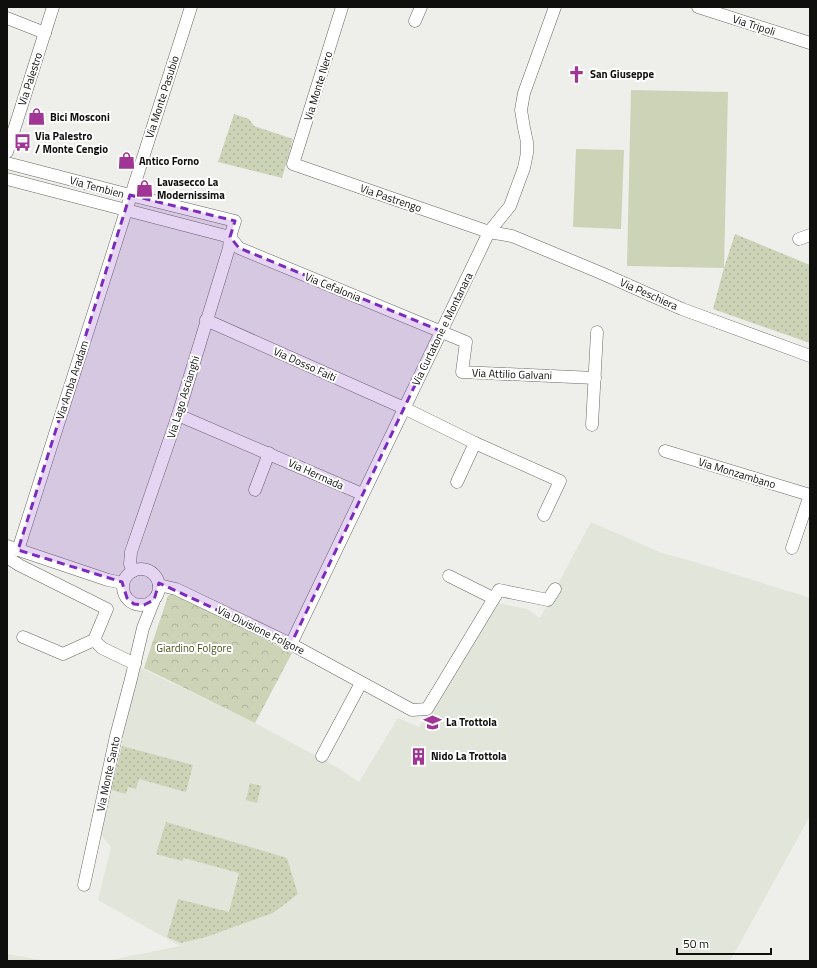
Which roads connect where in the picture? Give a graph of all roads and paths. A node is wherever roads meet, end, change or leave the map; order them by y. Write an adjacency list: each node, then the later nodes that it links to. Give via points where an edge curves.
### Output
1 (53, 7): 9 (street, Via Palestro)
2 (191, 7): 15 (street, Via Monte Pasubio)
3 (342, 7): 13 (street, Via Monte Nero)
4 (421, 7): 8 (street)
5 (555, 7): 18 (street, Via Curtatone e Montanara, via 524,93 521,110 528,152 524,168 510,206)
6 (698, 7): 10 (street, Via Tripoli)
7 (7, 18): 9 (street)
8 (414, 21)
9 (45, 33): 11 (street, Via Palestro)
10 (810, 43)
11 (7, 152)
12 (7, 162): 15 (street, Via Tembien)
13 (293, 164): 18 (street, Via Pastrengo)
14 (7, 179): 16 (street, Via Tembien)
15 (130, 195): 16 (street, Via Monte Pasubio); 17 (street, Via Tembien)
16 (126, 210): 19 (street, Via Tembien); 36 (street, Via Amba Aradam)
17 (235, 221): 19 (street, Via Lago Ascianghi)
18 (489, 232): 21 (street, Via Curtatone e Montanara); 23 (street, Via Peschiera, via 512,236 682,309)
19 (230, 237): 20 (street, Via Lago Ascianghi, via 229,248); 21 (street, Via Cefalonia, via 239,248)
20 (206, 320): 25 (street, Via Dosso Faiti); 26 (street, Via Lago Ascianghi)
21 (441, 331): 24 (street, Via Attilio Galvani, via 466,342 462,372); 25 (street, Via Curtatone e Montanara)
22 (597, 332): 24 (street)
23 (810, 356)
24 (595, 378): 27 (street)
25 (404, 408): 28 (street, Via Dosso Faiti); 33 (street, Via Curtatone e Montanara)
26 (178, 415): 30 (street, Via Hermada); 39 (street, Via Lago Ascianghi, via 131,552 130,564)
27 (592, 425)
28 (475, 443): 31 (street); 35 (street, Via Dosso Faiti, via 560,481)
29 (665, 451): 34 (street, Via Monzambano)
30 (270, 453): 32 (street); 33 (street, Via Hermada)
31 (457, 482)
32 (255, 490)
33 (362, 494): 50 (street, Via Curtatone e Montanara)
34 (810, 495): 37 (street)
35 (544, 515)
36 (12, 548): 41 (street)
37 (792, 548)
38 (7, 557): 49 (street, via 107,609)
39 (133, 571): 41 (street); 42 (street, via 150,571)
40 (449, 576): 44 (street)
41 (124, 583): 46 (street, via 124,593)
42 (159, 585): 45 (street, Via Monte Santo); 50 (street, Via Divisione Folgore, via 176,589)
43 (555, 589): 44 (street, via 548,600 499,590)
44 (493, 598): 52 (street, Via Divisione Folgore, via 427,709 412,710)
45 (154, 600): 46 (street, via 144,605); 47 (street, Via Monte Santo)
46 (134, 604): 47 (street)
47 (143, 628): 51 (street, Via Monte Santo)
48 (23, 637): 49 (street, via 63,654)
49 (94, 640): 51 (street, via 102,648)
50 (291, 644): 52 (street, Via Divisione Folgore)
51 (135, 664): 54 (street, Via Monte Santo, via 116,736)
52 (361, 683): 53 (street)
53 (322, 756)
54 (84, 885)

